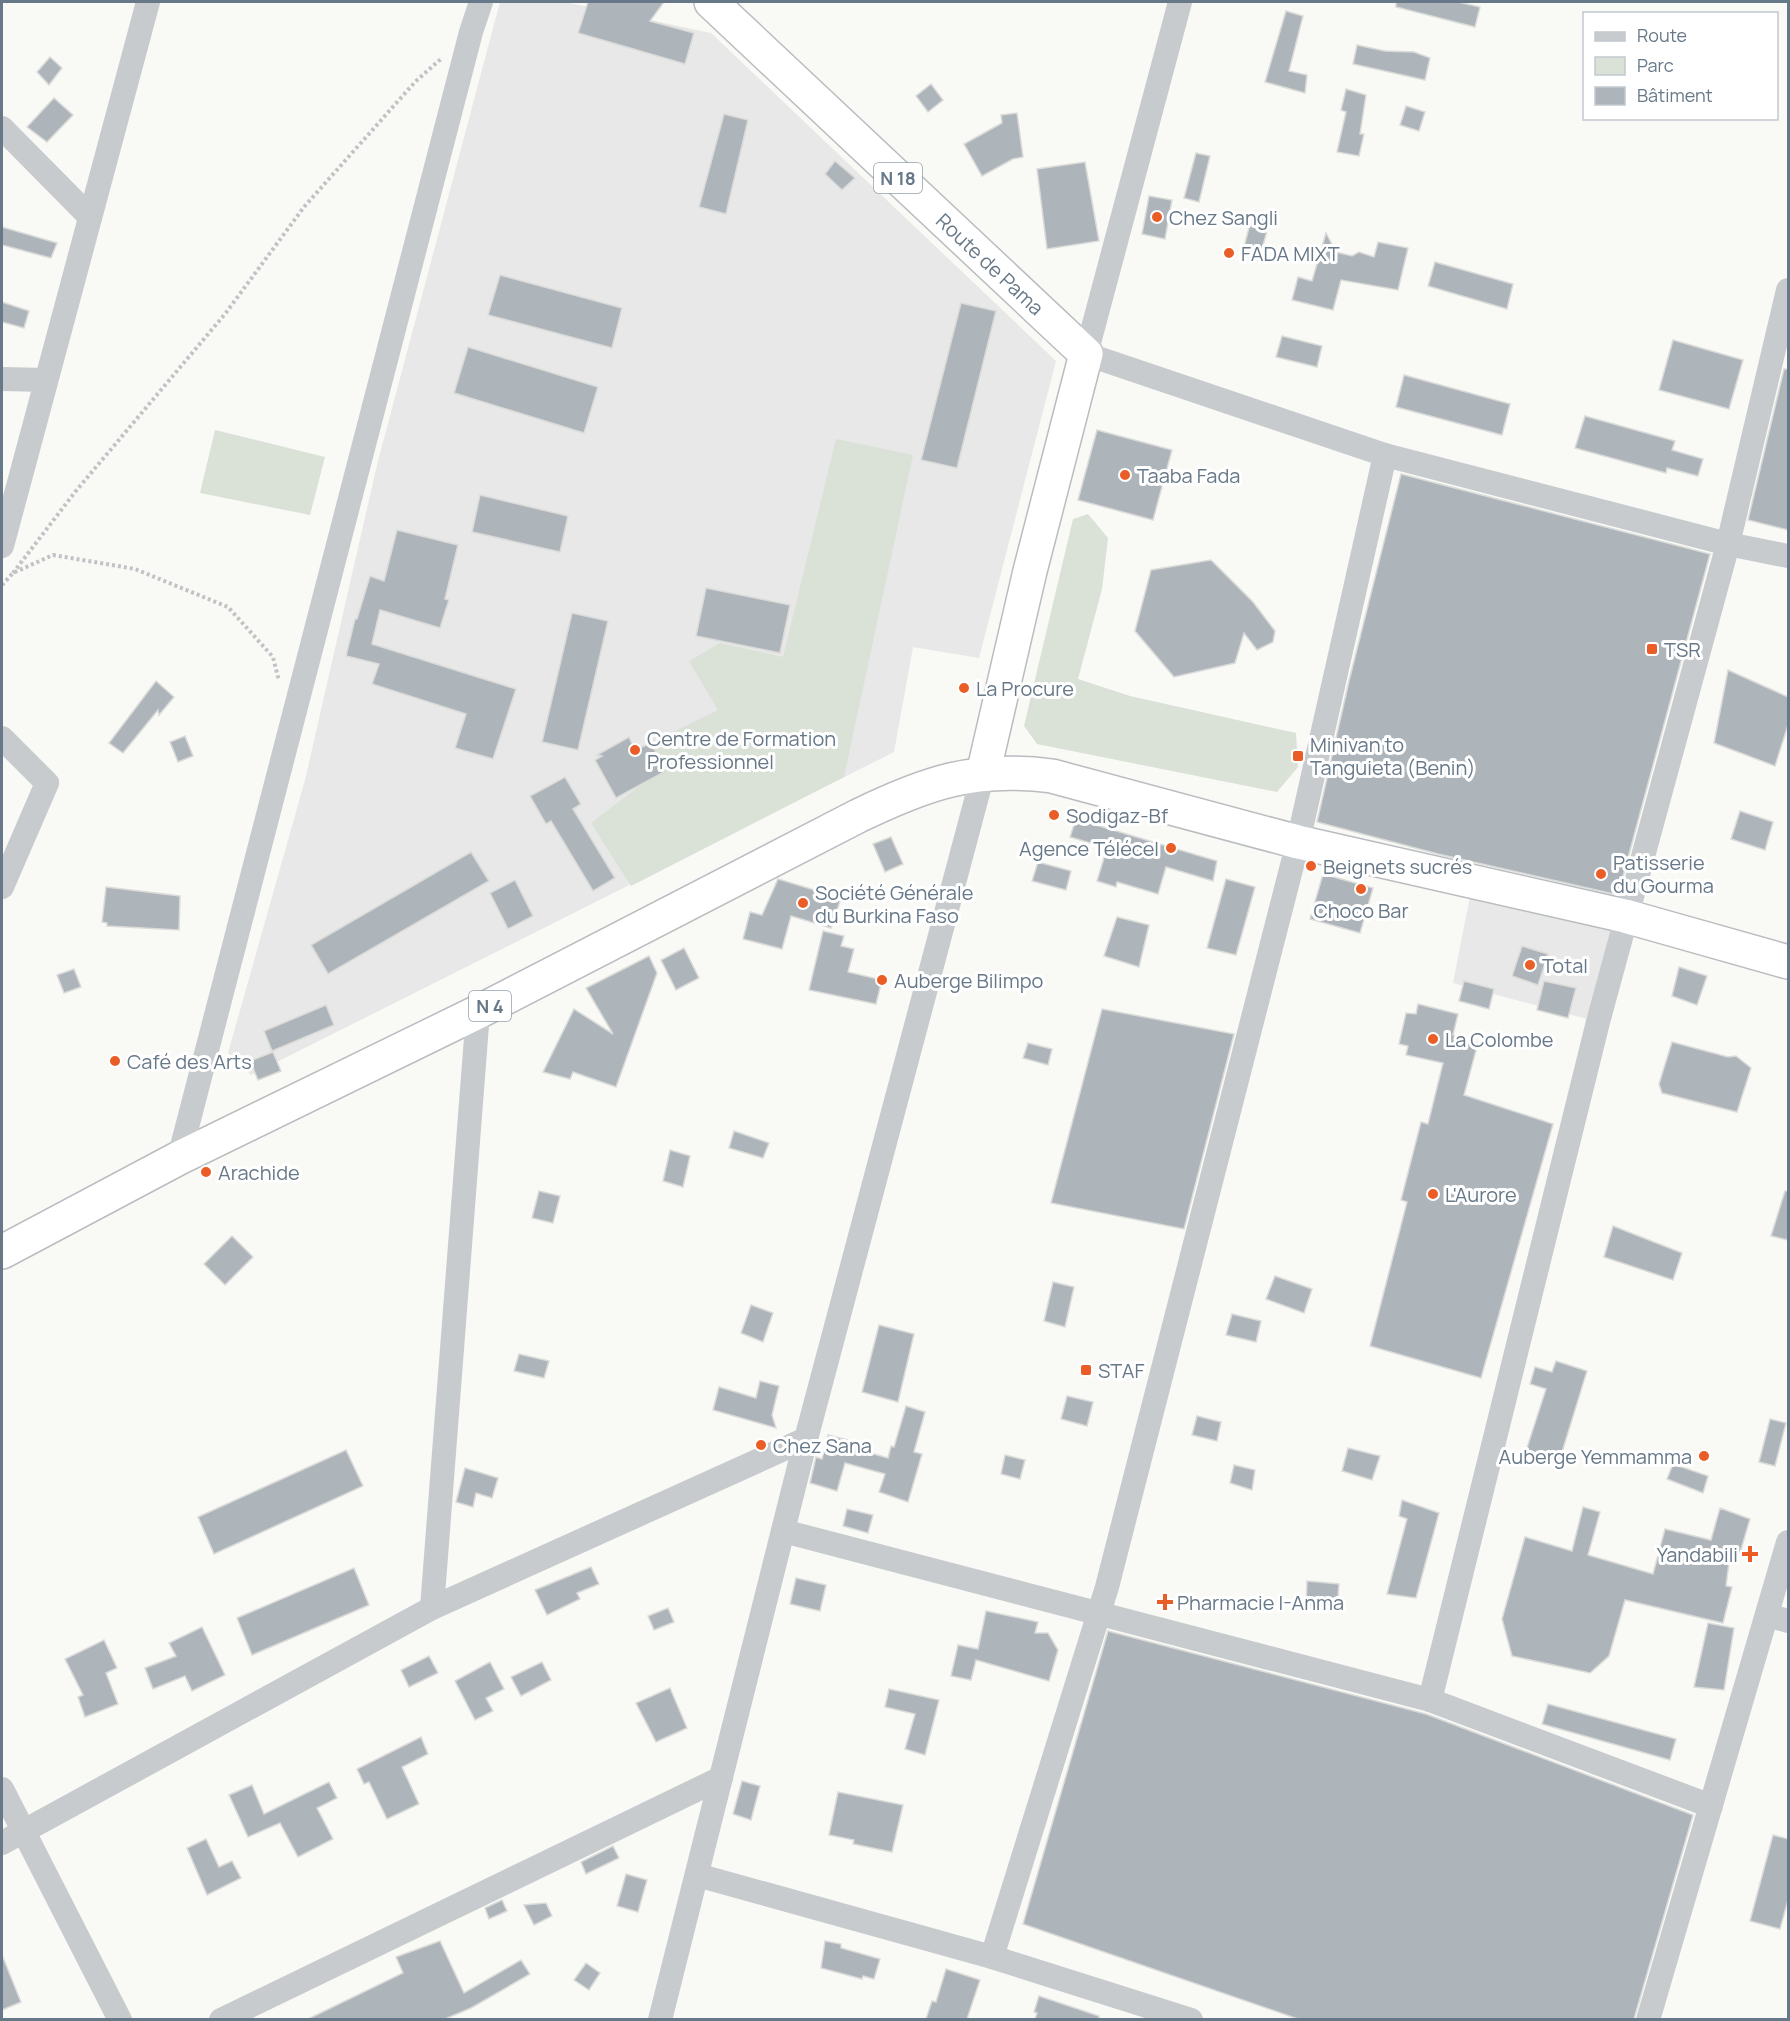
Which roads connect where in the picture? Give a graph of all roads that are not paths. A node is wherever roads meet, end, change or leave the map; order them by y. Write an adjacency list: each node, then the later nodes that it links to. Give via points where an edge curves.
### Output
1 (147, 2): 6 (street)
2 (481, 2): 22 (street)
3 (711, 2): 8 (highway, Route de Pama / N 18)
4 (1180, 2): 8 (street)
5 (2, 128): 6 (street)
6 (90, 217): 10 (street)
7 (1788, 290): 12 (street)
8 (1086, 354): 11 (street); 16 (highway)
9 (2, 379): 10 (street)
10 (46, 380): 13 (street)
11 (1385, 455): 12 (street); 17 (street)
12 (1728, 544): 14 (street); 19 (street)
13 (2, 546)
14 (1788, 556)
15 (2, 738): 18 (street, via 46,783)
16 (983, 774): 17 (highway, N 4, via 1019,772 1052,776); 21 (highway, N 4, via 945,780 904,794); 24 (street)
17 (1298, 842): 19 (highway, N 4); 28 (street)
18 (2, 887)
19 (1625, 916): 20 (highway, N 4); 30 (street)
20 (1788, 962)
21 (478, 1012): 22 (highway, N 4); 27 (street)
22 (179, 1158): 23 (highway, N 4)
23 (2, 1252)
24 (806, 1440): 25 (street); 27 (street)
25 (783, 1531): 28 (street); 31 (street)
26 (1788, 1542): 29 (street)
27 (432, 1608): 34 (street)
28 (1099, 1614): 30 (street); 37 (street)
29 (1778, 1618): 33 (street)
30 (1430, 1700): 33 (street)
31 (721, 1778): 36 (street); 39 (street)
32 (2, 1789): 34 (street)
33 (1710, 1806): 42 (street)
34 (24, 1832): 35 (street); 38 (street)
35 (2, 1844)
36 (696, 1875): 37 (street); 40 (street)
37 (992, 1957): 41 (street)
38 (120, 2019)
39 (221, 2019)
40 (660, 2019)
41 (1191, 2019)
42 (1648, 2019)

